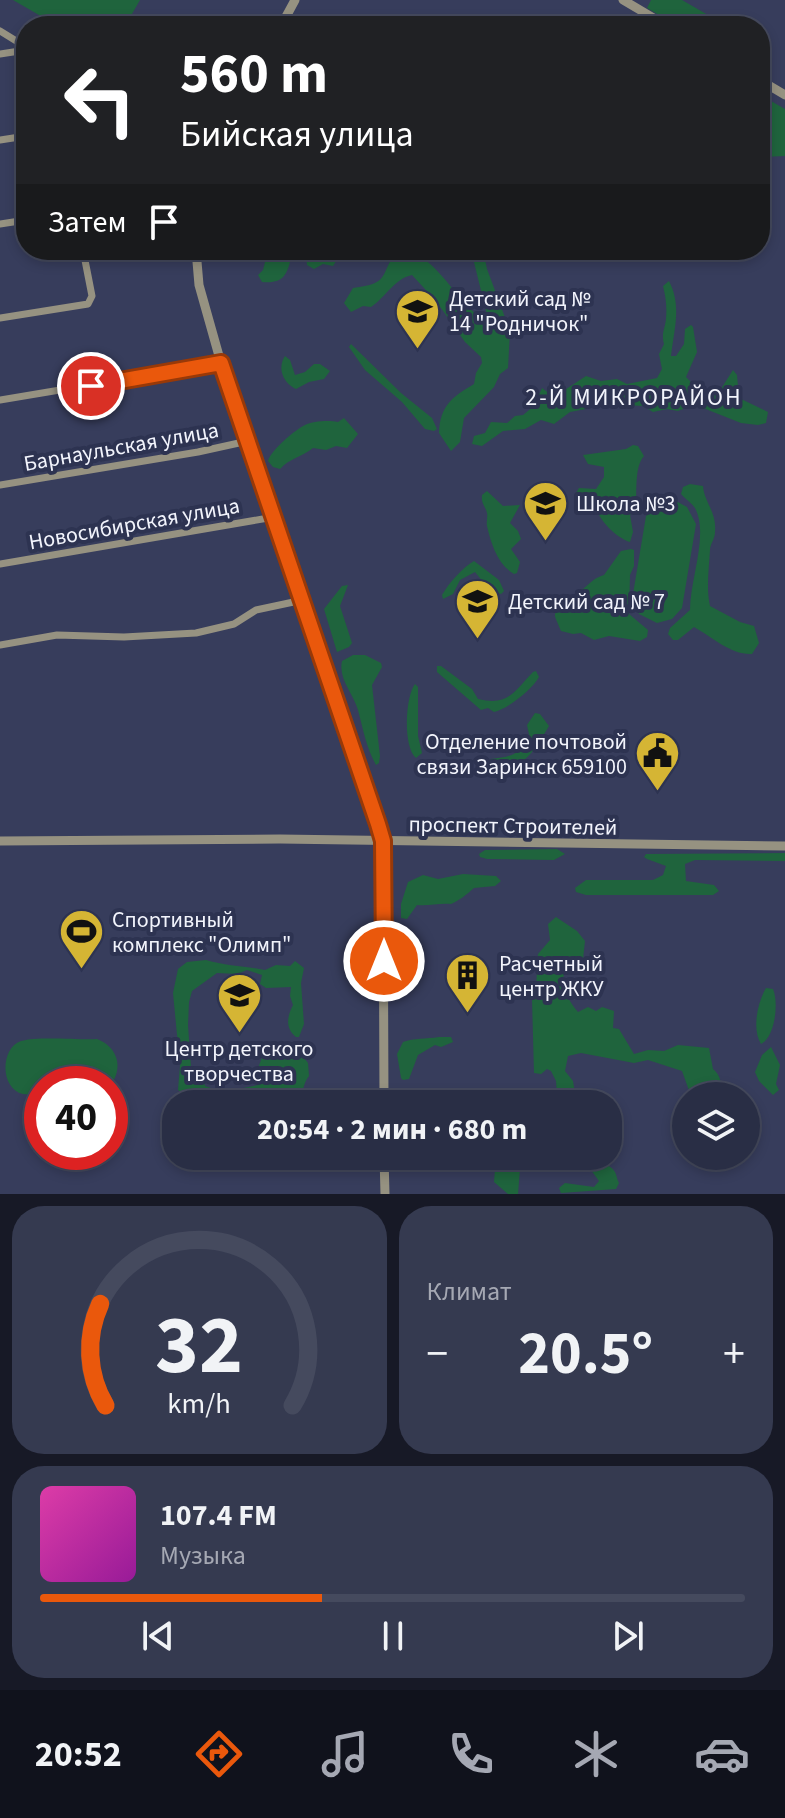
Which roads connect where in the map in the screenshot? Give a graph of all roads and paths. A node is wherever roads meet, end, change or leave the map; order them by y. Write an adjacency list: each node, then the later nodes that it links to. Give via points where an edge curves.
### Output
1 (623, 0): 2 (street)
2 (650, 16)
3 (85, 260): 5 (street, via 92,296 88,304)
4 (197, 260): 6 (street)
5 (0, 318)
6 (221, 363): 7 (street); 8 (street)
7 (0, 400)
8 (248, 441): 9 (street, Барнаульская улица); 10 (street)
9 (0, 485)
10 (274, 517): 11 (street, Новосибирская улица); 12 (street)
11 (0, 564)
12 (303, 600): 13 (street, via 256,610 234,624 196,633 57,635); 15 (street)
13 (0, 645)
14 (0, 841): 15 (street, проспект Строителей)
15 (383, 841): 16 (street, проспект Строителей); 17 (street)
16 (785, 846)
17 (384, 1090)
18 (384, 1170): 19 (street)
19 (385, 1194)

